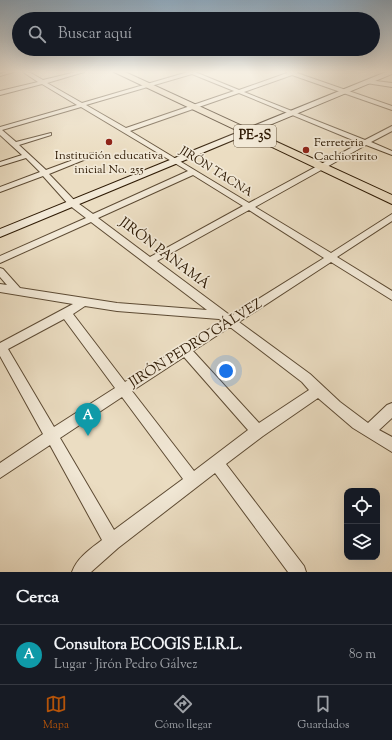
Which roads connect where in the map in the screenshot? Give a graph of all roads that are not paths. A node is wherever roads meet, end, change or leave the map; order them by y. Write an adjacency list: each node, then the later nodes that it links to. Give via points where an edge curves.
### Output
1 (69, 99): 8 (street, JIRÓN TACNA)
2 (102, 99): 8 (street)
3 (180, 99): 9 (highway, PE-3S)
4 (217, 99): 9 (street)
5 (258, 99): 11 (street)
6 (319, 99): 11 (main road)
7 (366, 99): 10 (street)
8 (80, 105): 14 (street); 15 (street, JIRÓN TACNA)
9 (196, 106): 12 (highway, PE-3S); 15 (street)
10 (392, 108)
11 (288, 111): 12 (main road); 18 (street)
12 (245, 128): 23 (main road); 25 (highway, PE-3S)
13 (392, 128): 18 (street)
14 (0, 129)
15 (124, 131): 23 (street, JIRÓN TACNA)
16 (0, 132): 19 (street, JIRÓN PANAMÁ)
17 (49, 134): 19 (street)
18 (366, 143): 21 (street); 25 (street)
19 (14, 145): 22 (street, JIRÓN PANAMÁ)
20 (94, 154): 27 (street)
21 (392, 154)
22 (26, 156): 24 (street); 27 (street, JIRÓN PANAMÁ)
23 (171, 158): 26 (street, JIRÓN TACNA); 31 (main road)
24 (0, 164)
25 (326, 166): 29 (highway, PE-3S); 30 (highway, PE-3S); 32 (street)
26 (193, 172): 32 (street, JIRÓN TACNA); 34 (street)
27 (45, 174): 28 (street); 31 (street, JIRÓN PANAMÁ)
28 (0, 190)
29 (392, 194)
30 (392, 200)
31 (69, 201): 34 (street, JIRÓN PANAMÁ); 35 (main road); 36 (main road)
32 (250, 207): 37 (street, JIRÓN TACNA); 39 (street)
33 (392, 217): 37 (street, JIRÓN PEDRO GÁLVEZ)
34 (92, 218): 38 (street); 39 (street, JIRÓN PANAMÁ)
35 (0, 225)
36 (0, 233)
37 (331, 258): 43 (street, JIRÓN TACNA); 46 (street, JIRÓN PEDRO GÁLVEZ)
38 (0, 260)
39 (150, 261): 46 (street, JIRÓN PANAMÁ)
40 (0, 271): 42 (street)
41 (0, 288): 42 (street)
42 (16, 290): 44 (street)
43 (392, 296)
44 (83, 302): 45 (street); 46 (street)
45 (66, 313): 47 (street); 49 (street)
46 (227, 318): 48 (street, JIRÓN PEDRO GÁLVEZ); 50 (street, JIRÓN PANAMÁ, via 306,378)
47 (0, 347): 54 (street)
48 (185, 351): 49 (street, JIRÓN PEDRO GÁLVEZ); 52 (street)
49 (124, 390): 54 (street, JIRÓN PEDRO GÁLVEZ); 58 (street)
50 (318, 392): 52 (street); 53 (street, JIRÓN PANAMÁ)
51 (392, 409): 53 (street)
52 (258, 431): 56 (street)
53 (369, 431): 55 (street, JIRÓN PANAMÁ)
54 (51, 436): 57 (street, JIRÓN PEDRO GÁLVEZ); 59 (street)
55 (392, 445)
56 (216, 463): 58 (street); 61 (street)
57 (0, 471)
58 (193, 481): 59 (street)
59 (112, 542): 60 (street)
60 (80, 572)
61 (298, 572)

